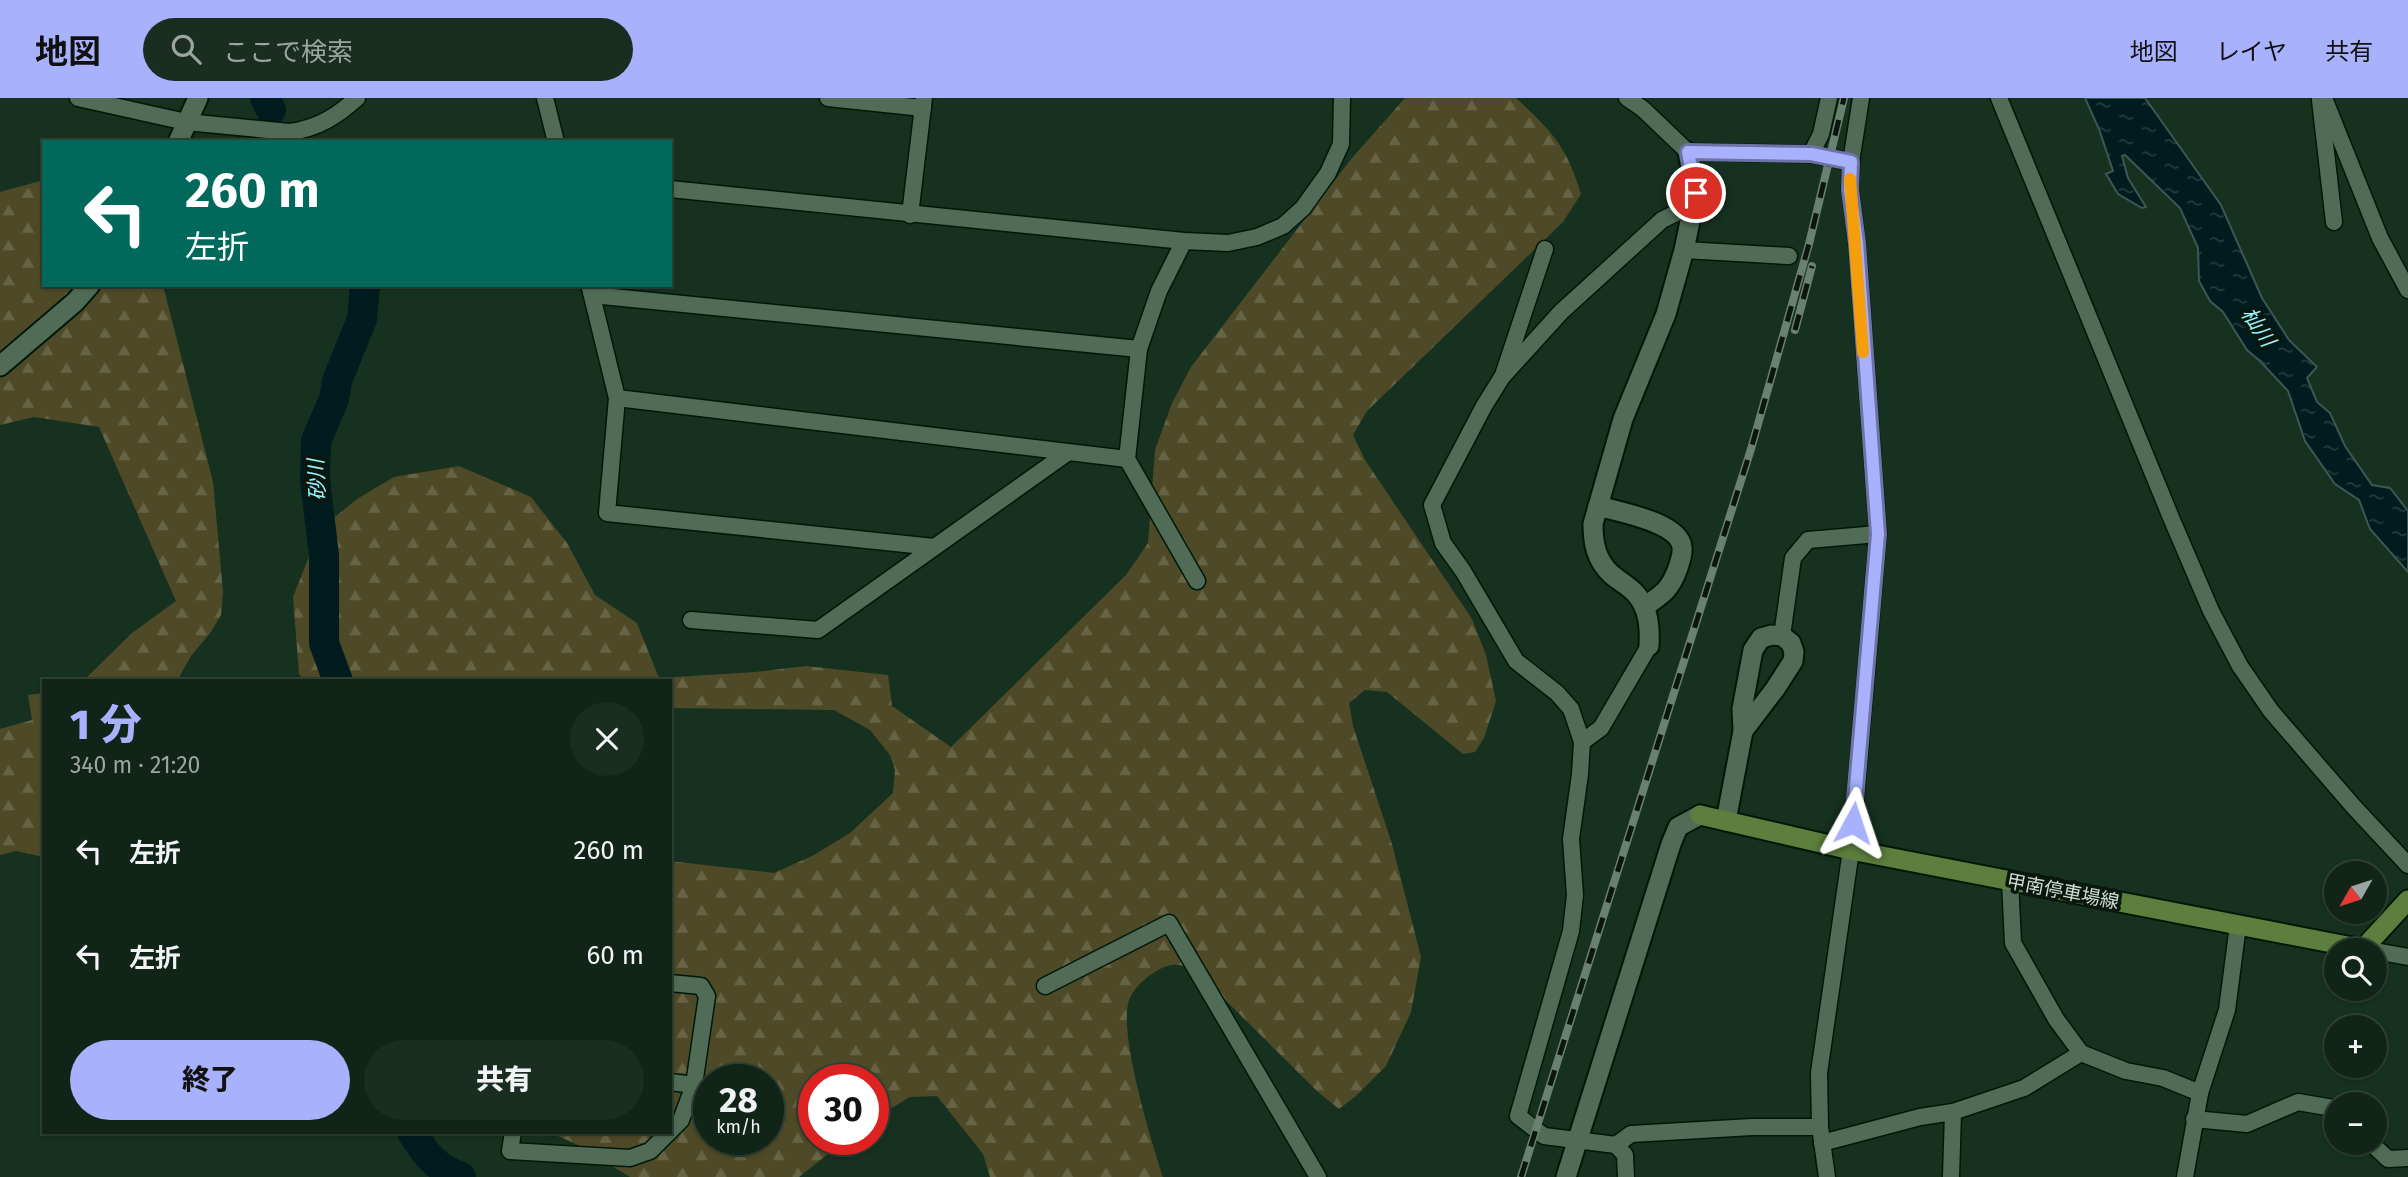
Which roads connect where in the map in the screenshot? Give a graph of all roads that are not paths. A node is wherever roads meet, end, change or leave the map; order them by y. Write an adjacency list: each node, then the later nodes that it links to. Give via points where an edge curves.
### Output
1 (78, 98): 13 (street)
2 (198, 98): 13 (street)
3 (357, 98): 13 (street, via 331,119 304,131)
4 (545, 98): 15 (street)
5 (828, 98): 12 (street)
6 (1342, 98): 23 (street, via 1340,144 1328,173 1303,208 1283,226 1257,237 1227,243)
7 (1627, 98): 16 (street)
8 (1829, 98): 17 (street)
9 (1861, 98): 18 (street)
10 (1999, 98): 51 (street, via 2172,520 2240,666 2271,711)
11 (2322, 98): 22 (street); 29 (street, via 2380,238)
12 (923, 103): 21 (street)
13 (186, 122): 14 (street)
14 (179, 140)
15 (556, 140)
16 (1688, 152): 17 (street); 20 (street)
17 (1811, 154): 18 (street)
18 (1851, 162): 37 (street)
19 (672, 189): 21 (street)
20 (1694, 204): 25 (street); 32 (street, via 1662,220 1632,247 1561,312)
21 (911, 215): 23 (street)
22 (2333, 222)
23 (1184, 241): 30 (street, via 1159,291)
24 (1545, 249): 32 (street)
25 (1684, 250): 26 (street); 36 (street, via 1666,314 1623,419)
26 (1789, 256)
27 (88, 287): 31 (street)
28 (591, 290): 30 (street); 33 (street)
29 (2408, 290)
30 (1139, 349): 35 (street)
31 (0, 366)
32 (1502, 377): 47 (street, via 1432,505 1443,543 1516,661 1572,709)
33 (617, 398): 34 (street); 38 (street, via 607,513)
34 (1067, 453): 35 (street); 38 (street)
35 (1128, 458): 39 (street)
36 (1598, 506): 40 (street, via 1593,541 1600,561); 40 (street, via 1664,525 1682,545 1672,586)
37 (1878, 534): 42 (street, via 1808,540 1793,558); 50 (street)
38 (933, 547): 41 (street, via 818,630)
39 (1197, 581)
40 (1644, 607): 43 (street)
41 (691, 620)
42 (1782, 636): 44 (street, via 1761,638 1753,650); 45 (street, via 1791,643 1793,661)
43 (1649, 646): 47 (street, via 1601,728)
44 (1748, 683): 45 (street, via 1752,691); 46 (street)
45 (1772, 694): 46 (street)
46 (1743, 731): 49 (street)
47 (1582, 742): 74 (street, via 1571,839 1575,895 1571,931 1518,1116 1544,1136)
48 (1700, 815): 49 (main road, 甲南停車場線); 74 (street, via 1678,827 1671,844)
49 (1726, 821): 50 (main road, 甲南停車場線)
50 (1851, 850): 52 (main road, 甲南停車場線); 73 (street, via 1819,1073)
51 (2408, 865)
52 (2010, 881): 54 (main road, 甲南停車場線); 61 (street, via 2013,943)
53 (2408, 900): 55 (main road)
54 (2238, 925): 56 (main road, 甲南停車場線); 66 (street, via 2227,1010)
55 (2379, 938)
56 (2324, 941)
57 (2387, 953): 58 (street)
58 (2408, 957)
59 (672, 983): 62 (street, via 701,986 707,996)
60 (1045, 986): 78 (street, via 1169,923)
61 (2081, 1053): 66 (street); 68 (street, via 2024,1088)
62 (697, 1064)
63 (672, 1082): 64 (street)
64 (693, 1085)
65 (693, 1088): 70 (street)
66 (2200, 1093): 69 (street)
67 (2324, 1106): 69 (street, via 2298,1102 2247,1124)
68 (1953, 1112): 73 (street); 82 (street)
69 (2194, 1119): 83 (street)
70 (672, 1132)
71 (513, 1134): 72 (street, via 510,1151 630,1158 650,1151)
72 (670, 1134)
73 (1821, 1135): 75 (street, via 1752,1128 1631,1134); 81 (street)
74 (1578, 1140): 75 (street); 79 (street)
75 (1616, 1145): 80 (street, via 1625,1155)
76 (2384, 1155): 77 (street)
77 (2408, 1158)
78 (1318, 1177)
79 (1566, 1177)
80 (1626, 1177)
81 (1827, 1177)
82 (1951, 1177)
83 (2185, 1177)

